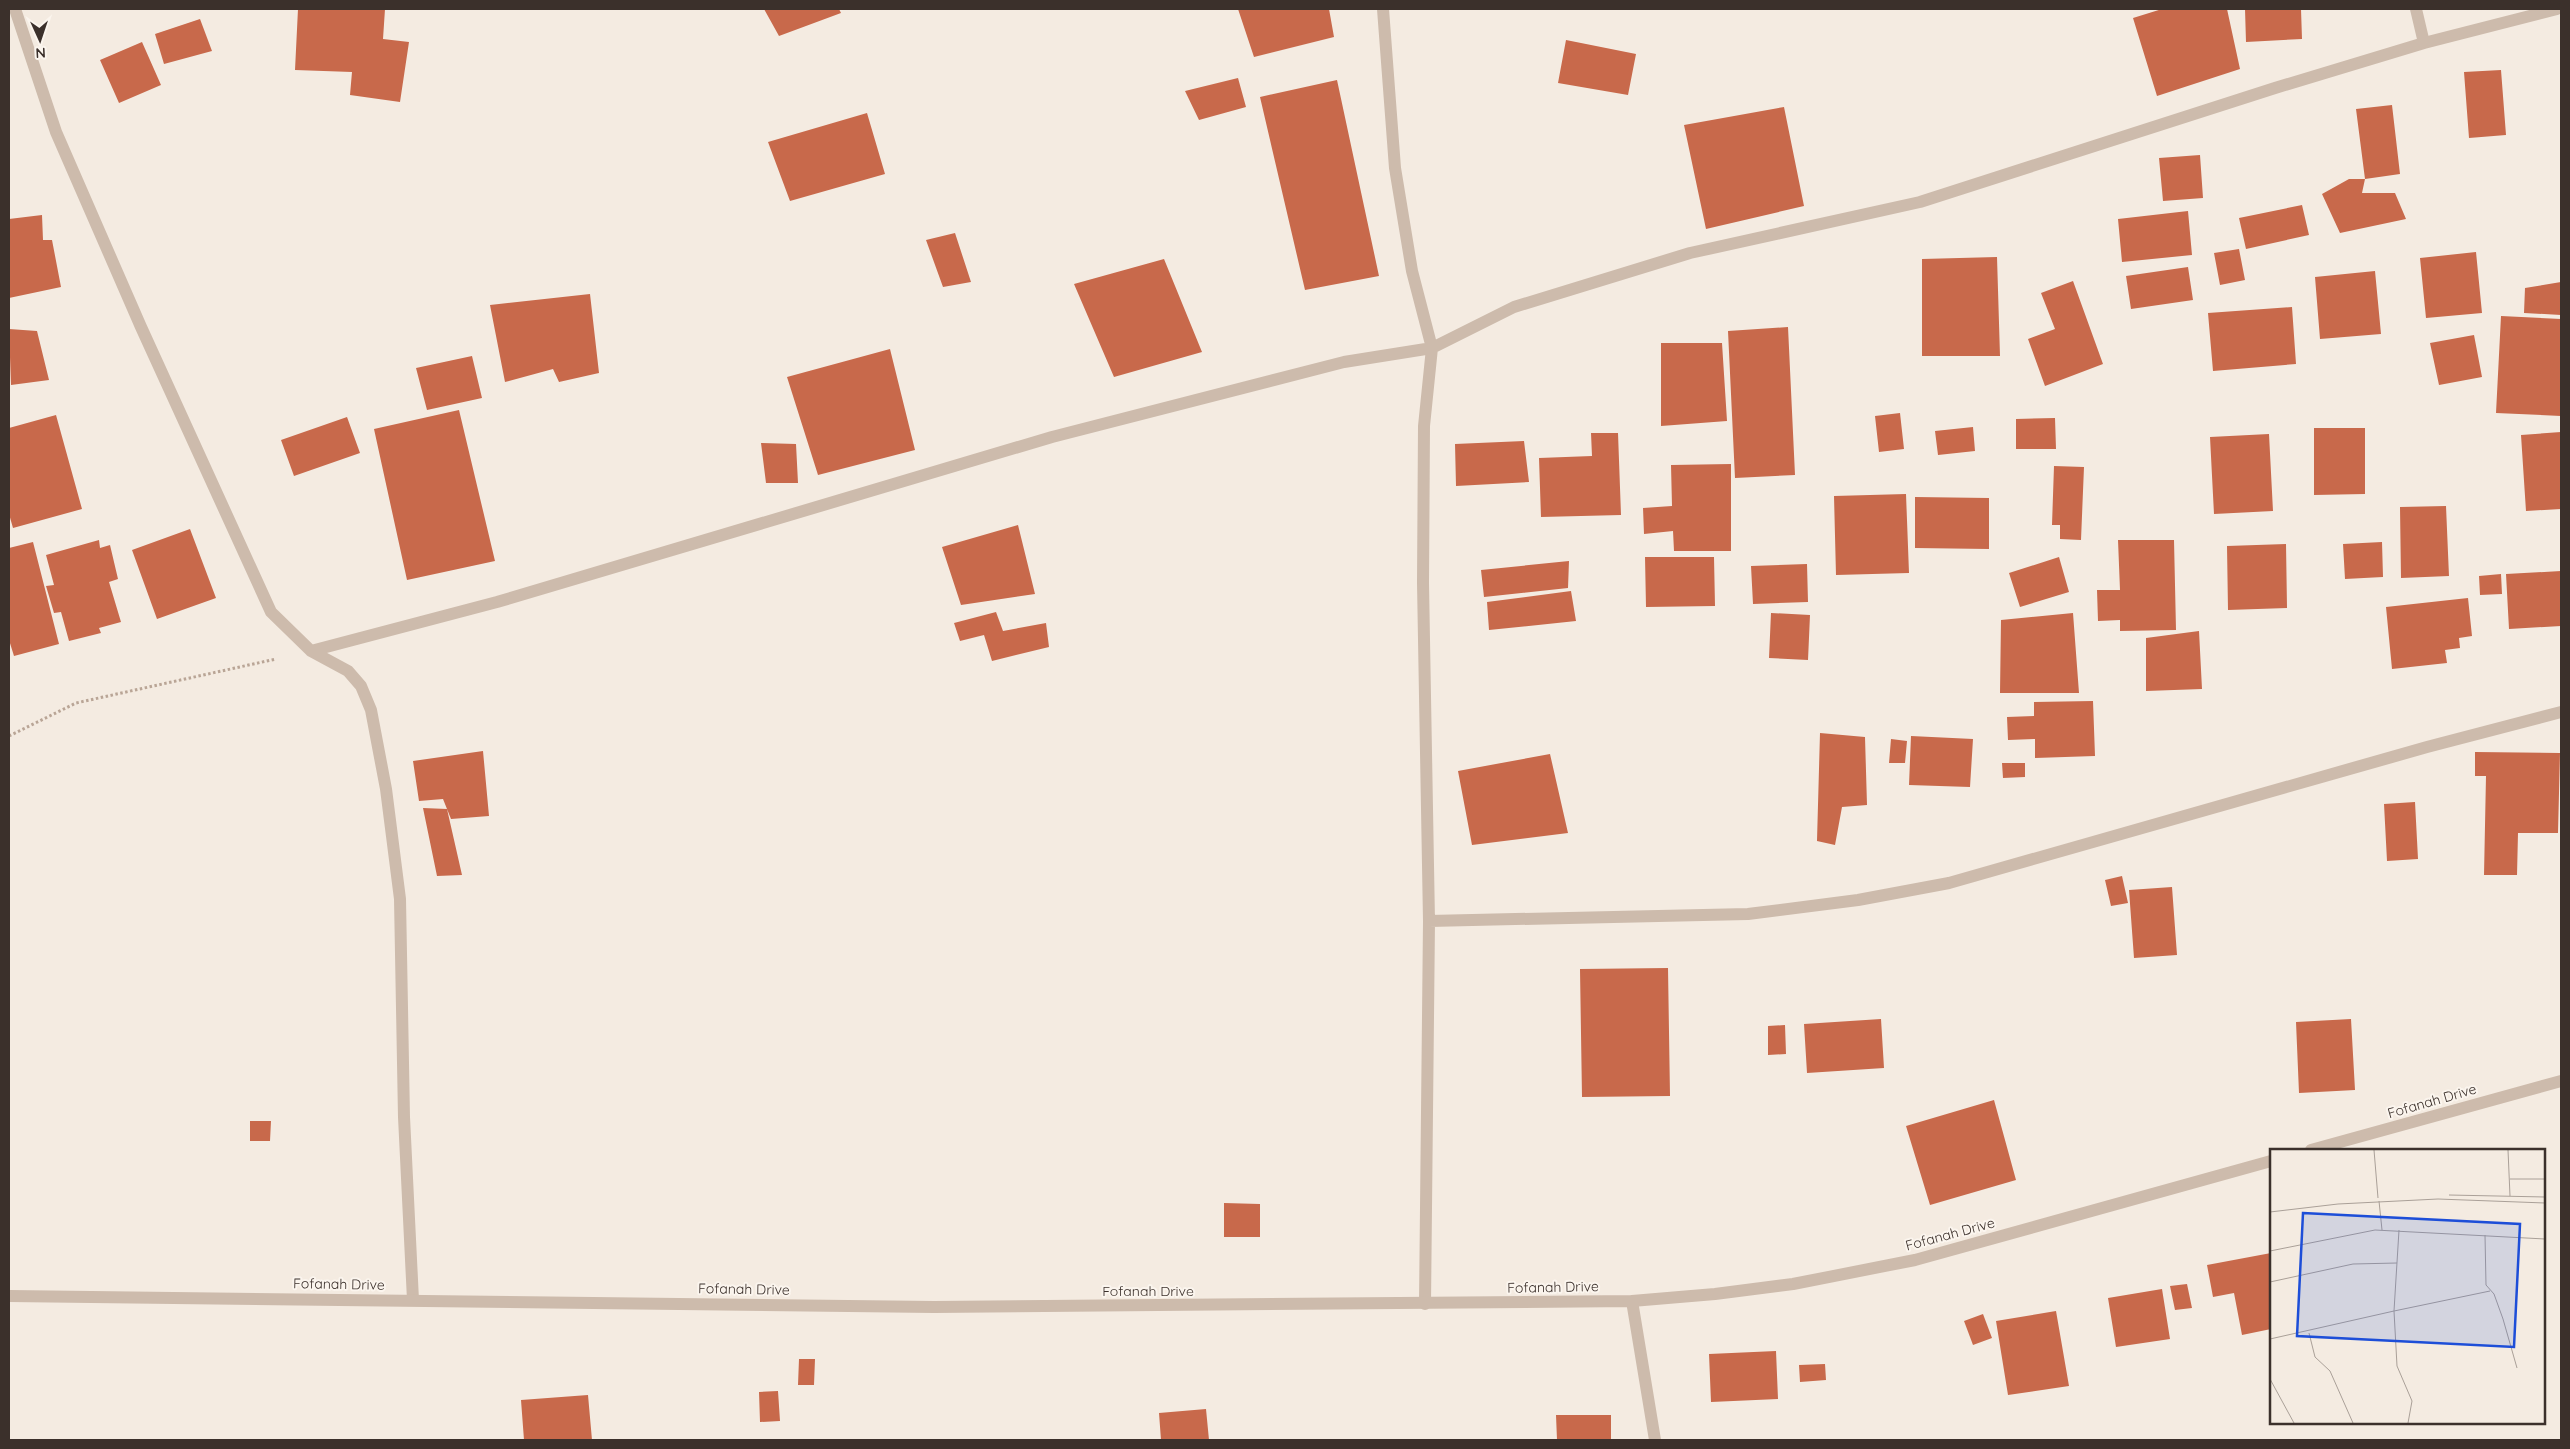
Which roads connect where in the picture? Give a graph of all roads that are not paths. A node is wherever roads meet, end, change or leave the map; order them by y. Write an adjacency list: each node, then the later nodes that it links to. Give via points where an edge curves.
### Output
1 (15, 9): 7 (street, via 56,132 217,497 272,612)
2 (1383, 9): 6 (street, via 1395,168 1412,271)
3 (2416, 9): 5 (street)
4 (2557, 9): 5 (street)
5 (2424, 43): 6 (street, via 1920,202 1681,256 1514,307)
6 (1432, 348): 7 (street, via 1344,362 1052,437 497,602); 9 (street, via 1424,426 1423,574)
7 (312, 651): 14 (street, via 348,671 361,686 370,710 386,789 400,899 404,1117)
8 (2561, 712): 9 (street, via 1949,883 1858,900 1748,914)
9 (1429, 921): 16 (street)
10 (2561, 1081): 11 (street, Fofanah Drive)
11 (2315, 1149)
12 (2270, 1161): 15 (street, Fofanah Drive, via 1915,1260 1792,1284)
13 (9, 1296): 14 (street, Fofanah Drive)
14 (413, 1300): 16 (street, Fofanah Drive, via 934,1307)
15 (1632, 1301): 16 (street, Fofanah Drive); 17 (street)
16 (1425, 1304)
17 (1655, 1440)

